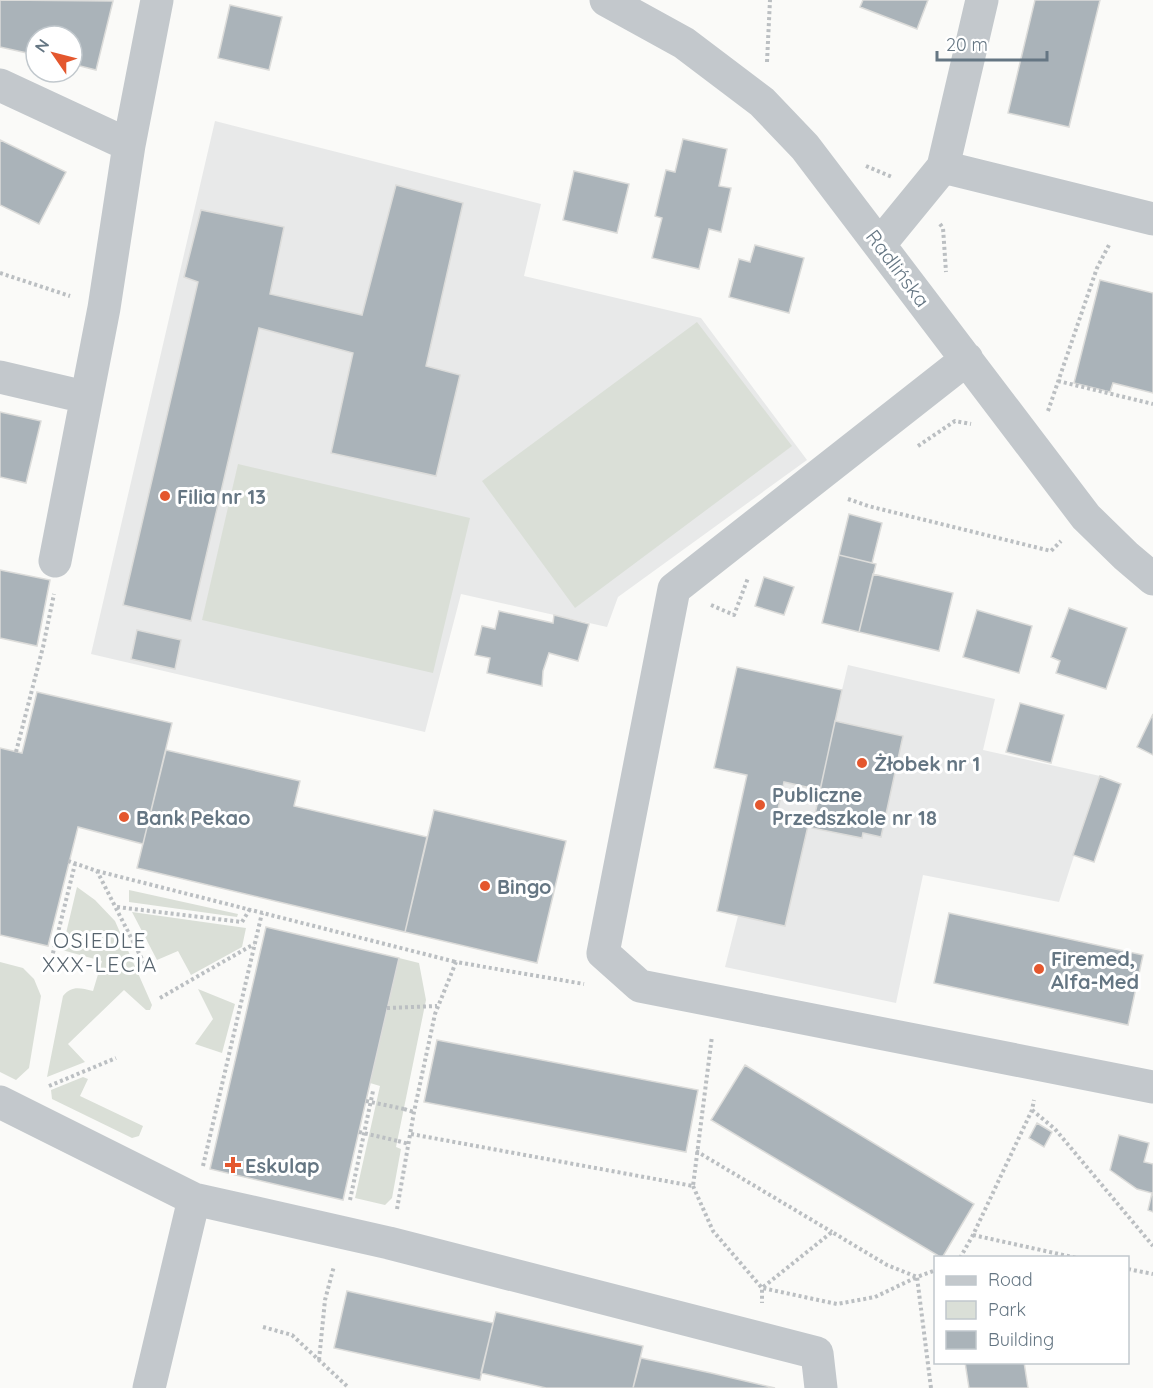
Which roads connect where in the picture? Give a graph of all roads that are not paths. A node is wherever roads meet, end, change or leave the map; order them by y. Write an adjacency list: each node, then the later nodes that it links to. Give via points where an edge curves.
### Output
1 (157, 0): 5 (street)
2 (606, 0): 8 (street, Radlińska, via 684,43 762,102 805,147)
3 (982, 0): 6 (street)
4 (0, 85): 5 (street)
5 (129, 145): 11 (street, via 104,308)
6 (943, 167): 7 (street); 8 (street)
7 (1153, 219)
8 (880, 244): 9 (street, Radlińska)
9 (967, 359): 13 (street, Radlińska, via 1086,517); 14 (street, via 674,589 603,953 640,986)
10 (0, 377): 11 (street)
11 (85, 397): 12 (street)
12 (55, 574)
13 (1153, 579)
14 (1153, 1087)
15 (0, 1102): 16 (street)
16 (197, 1185): 17 (street); 18 (street, via 346,1218 389,1244 817,1353)
17 (149, 1388)
18 (821, 1388)

